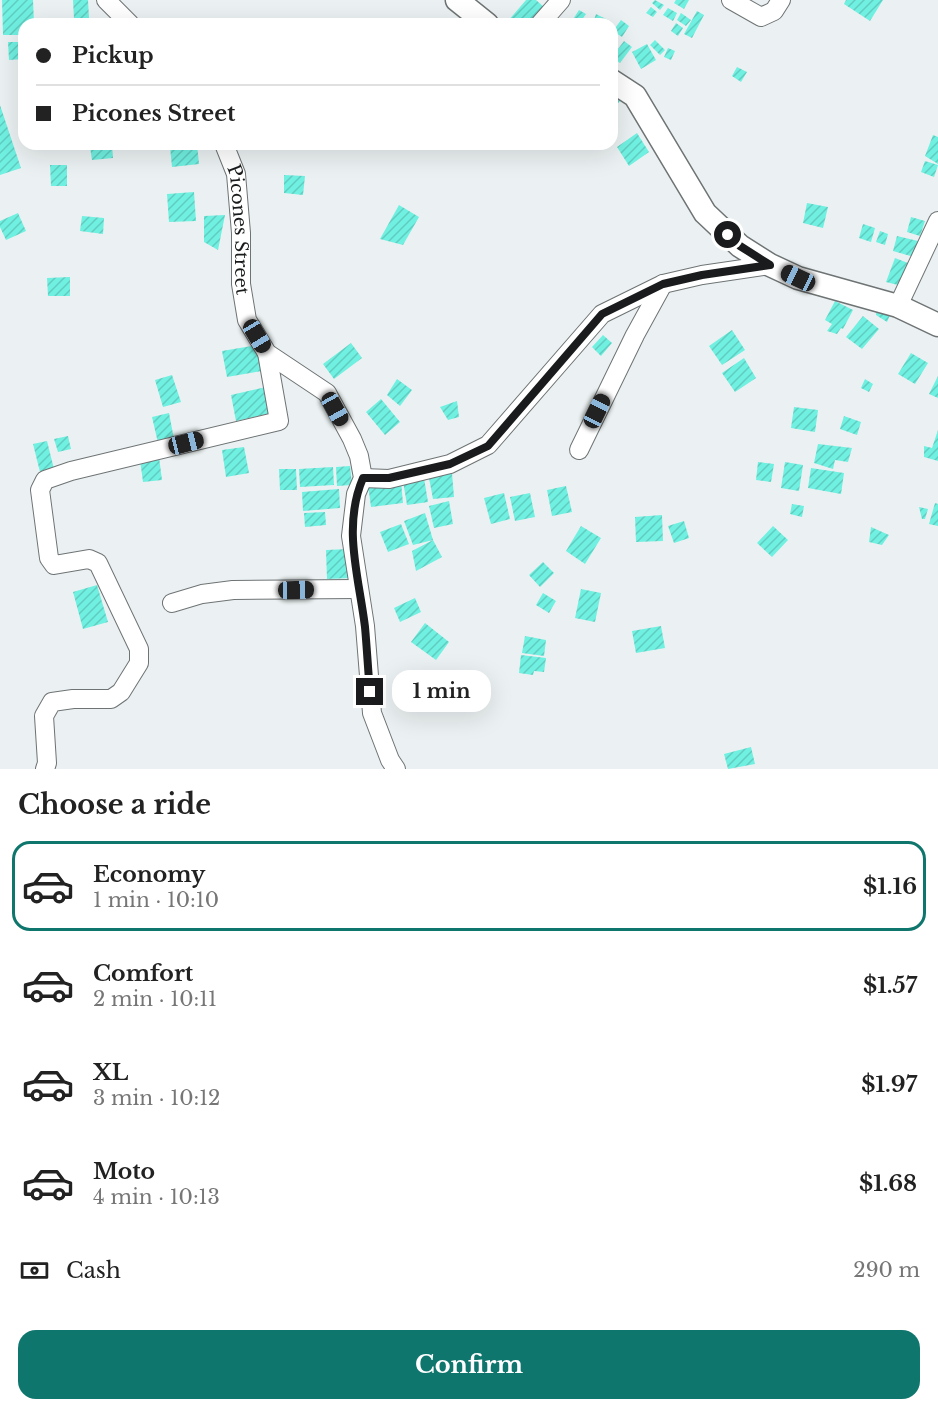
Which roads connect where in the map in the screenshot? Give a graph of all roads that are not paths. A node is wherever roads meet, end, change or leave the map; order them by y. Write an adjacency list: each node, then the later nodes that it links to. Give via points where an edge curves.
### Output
1 (106, 0): 6 (street)
2 (457, 0): 7 (street)
3 (561, 0): 8 (street)
4 (730, 0): 5 (street, via 761,17 774,11)
5 (781, 0)
6 (124, 18)
7 (480, 18)
8 (545, 18)
9 (618, 85): 12 (street, via 635,96 705,213 740,246)
10 (227, 150): 16 (street, Picones Street, via 237,174 241,284 247,320)
11 (938, 221): 14 (street)
12 (770, 265): 13 (street); 14 (street, via 798,278)
13 (663, 284): 17 (street); 18 (street, via 602,314 488,446 450,464 389,478)
14 (898, 306): 15 (street)
15 (938, 325)
16 (267, 353): 18 (street, Picones Street, via 327,393 352,439); 21 (street, via 279,421 45,480 40,490 49,558 54,565 89,559 98,563 140,649 139,663 121,692 111,699 52,702 44,716)
17 (579, 450)
18 (363, 478): 19 (street, Picones Street, via 356,494 351,536)
19 (358, 589): 20 (street, via 233,590); 22 (street, Picones Street, via 372,713)
20 (172, 603)
21 (45, 769)
22 (396, 769)

